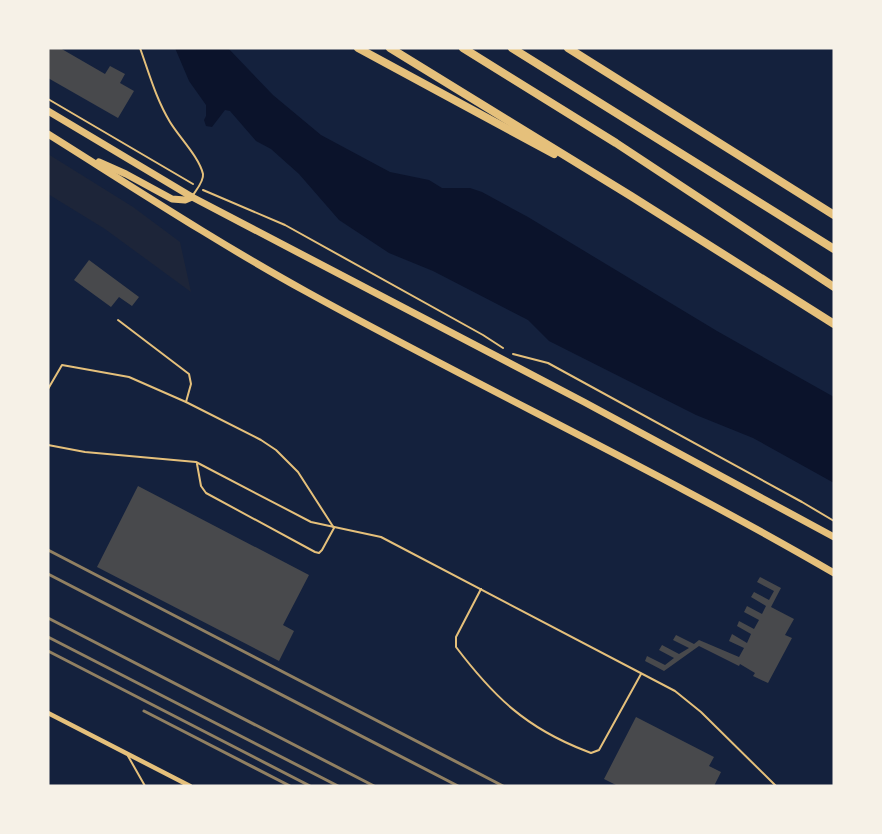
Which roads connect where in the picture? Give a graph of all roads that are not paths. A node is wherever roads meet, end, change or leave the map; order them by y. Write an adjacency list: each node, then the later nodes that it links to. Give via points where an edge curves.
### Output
1 (140, 48): 11 (lane, via 170,122 203,174)
2 (358, 48): 10 (highway)
3 (390, 48): 10 (highway)
4 (463, 48): 14 (highway)
5 (512, 48): 13 (highway)
6 (571, 48): 12 (highway)
7 (48, 111): 11 (main road)
8 (48, 134): 9 (main road)
9 (78, 153): 11 (main road, via 172,200); 23 (main road, via 309,293)
10 (631, 196): 16 (highway)
11 (192, 197): 22 (main road)
12 (834, 215)
13 (834, 249)
14 (834, 287)
15 (118, 320): 18 (lane, via 189,374 191,384)
16 (834, 324)
17 (48, 389): 18 (lane, via 60,367 68,365 124,376)
18 (186, 402): 21 (lane, via 276,450 300,475)
19 (48, 445): 20 (lane)
20 (196, 462): 21 (lane, via 311,522); 21 (lane, via 206,493 315,552 322,550)
21 (334, 528): 24 (lane, via 381,537)
22 (834, 537)
23 (834, 573)
24 (481, 589): 25 (lane); 25 (lane, via 456,637 456,647 496,696 544,731 591,753 599,750)
25 (641, 674): 30 (lane, via 675,691 696,708)
26 (48, 713): 27 (street)
27 (126, 753): 28 (lane); 29 (street)
28 (146, 786)
29 (190, 786)
30 (776, 786)

